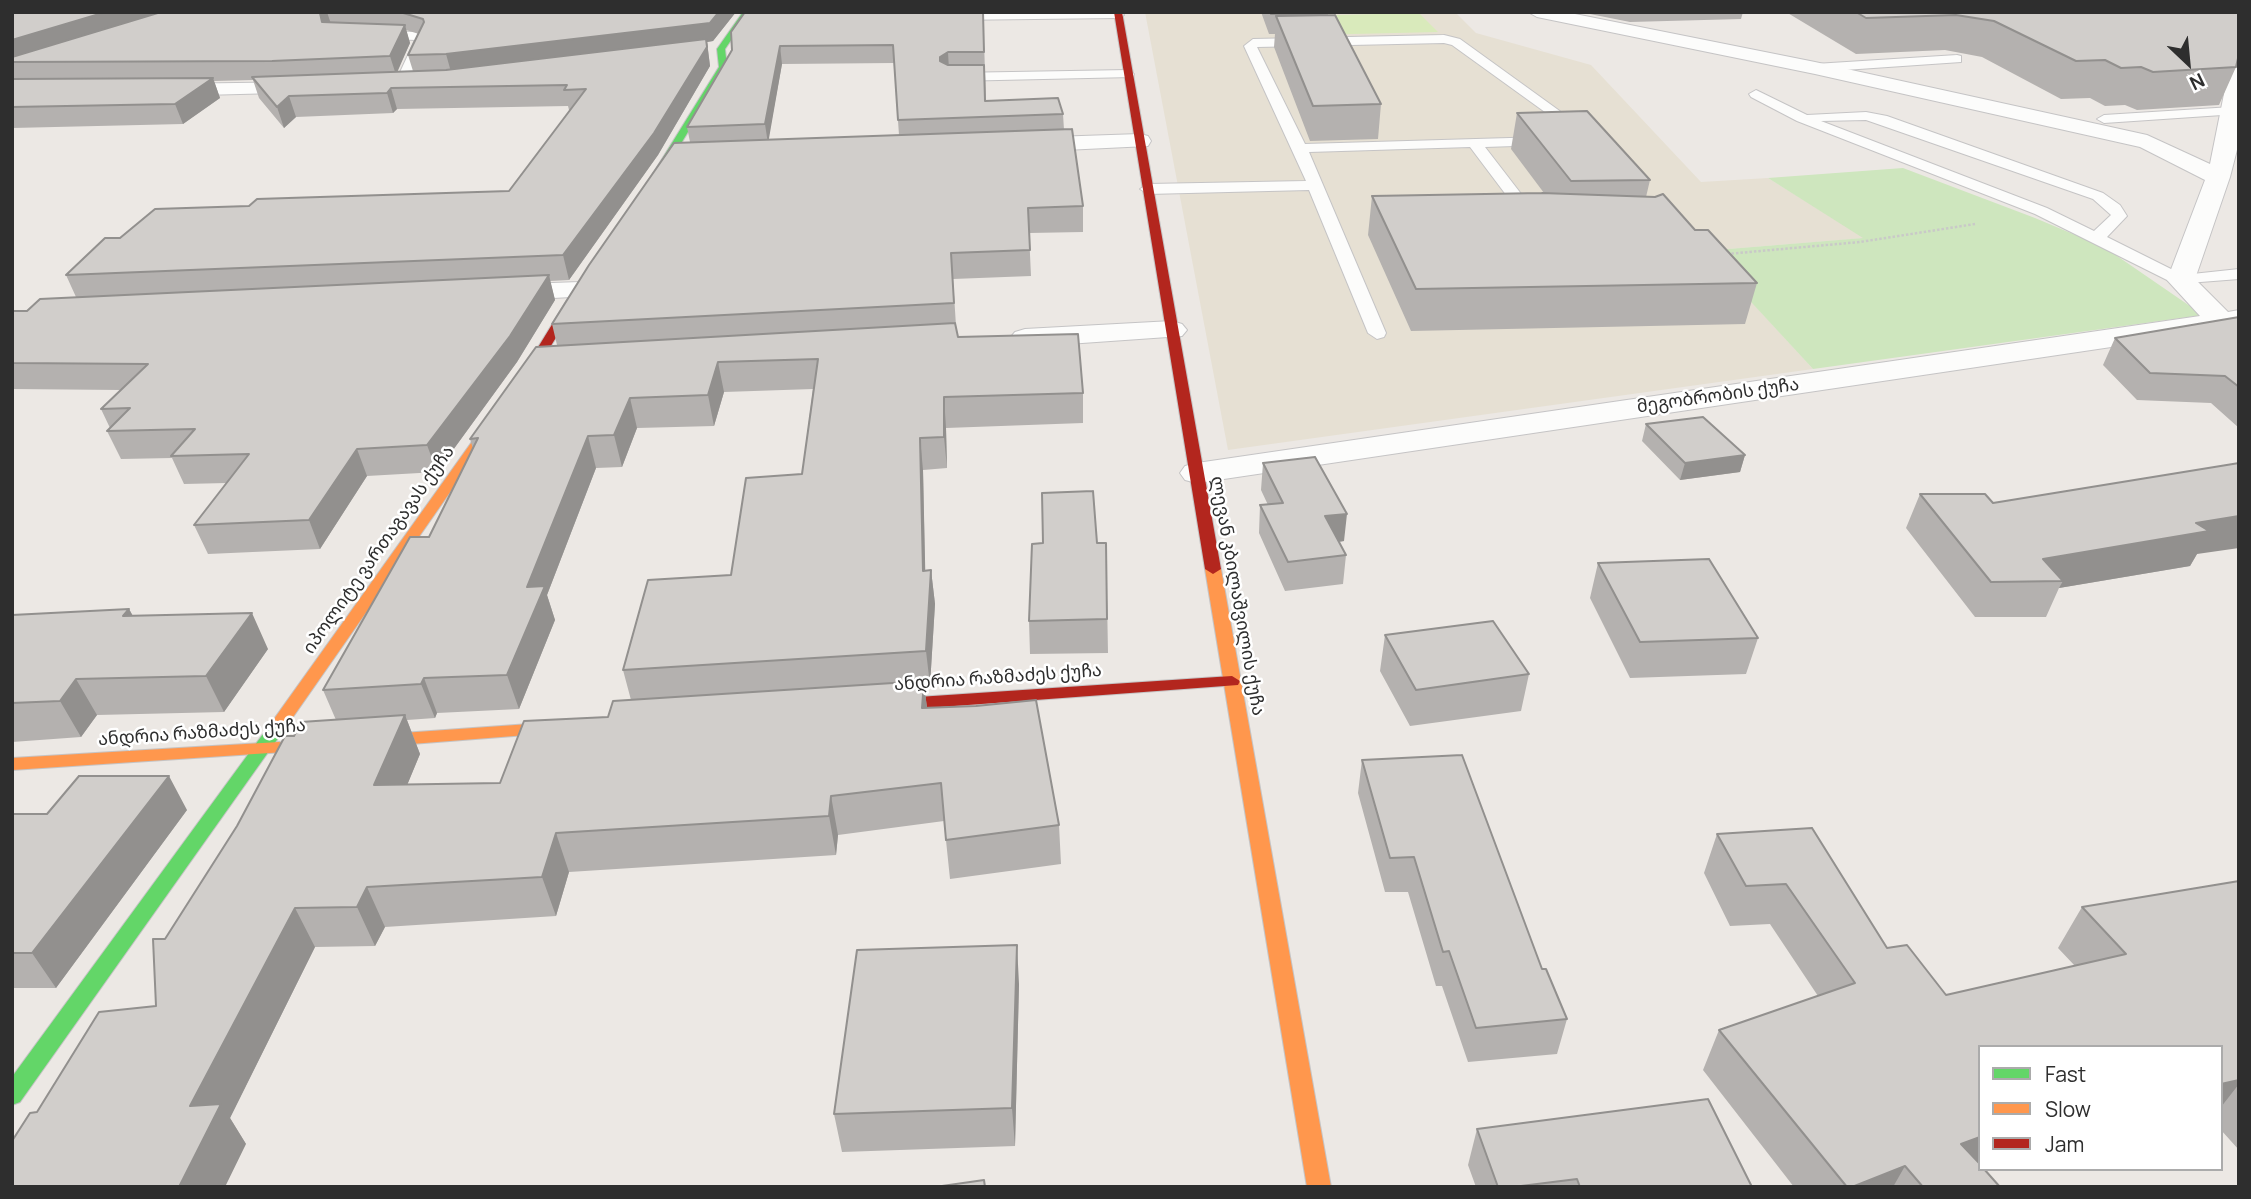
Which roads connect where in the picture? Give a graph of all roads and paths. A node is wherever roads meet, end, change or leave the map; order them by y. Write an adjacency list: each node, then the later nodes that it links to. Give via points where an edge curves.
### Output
1 (1537, 12): 9 (street)
2 (1119, 16): 4 (lane); 5 (lane); 10 (street, ლევან კბილაშვილის ქუჩა)
3 (748, 18): 27 (street, via 715,50 723,67)
4 (937, 18)
5 (994, 28)
6 (368, 35): 14 (lane, via 421,39)
7 (1957, 59): 9 (lane)
8 (995, 63): 10 (lane, via 1005,68)
9 (1815, 68): 22 (street)
10 (1127, 69): 12 (lane); 21 (street, ლევან კბილაშვილის ქუჩა)
11 (2239, 69): 20 (street)
12 (950, 77)
13 (426, 82): 14 (street)
14 (394, 83)
15 (333, 86): 16 (street)
16 (140, 90)
17 (1756, 93): 18 (lane)
18 (1802, 118): 32 (lane); 34 (lane, via 1882,118 2098,196 2119,216)
19 (2104, 119): 20 (lane)
20 (2232, 126): 22 (street, via 2194,141); 28 (street)
21 (1140, 141): 24 (street); 30 (street, ლევან კბილაშვილის ქუჩა)
22 (2147, 142): 28 (street)
23 (1475, 144): 25 (lane); 25 (lane, via 1591,139 1456,42 1256,42 1250,46); 33 (lane, via 1535,222)
24 (1005, 145)
25 (1300, 148): 29 (lane)
26 (699, 156): 27 (street)
27 (671, 157): 31 (street)
28 (2218, 177): 37 (street)
29 (1315, 185): 30 (lane); 42 (lane)
30 (1148, 189): 41 (street, ლევან კბილაშვილის ქუჩა)
31 (640, 201)
32 (2041, 211): 34 (lane); 35 (path, via 1860,242)
33 (1550, 228)
34 (2096, 238): 37 (lane)
35 (1718, 254)
36 (2239, 274): 37 (lane)
37 (2181, 280): 40 (street)
38 (583, 284): 39 (street); 50 (street, იპოლიტე ვართაგავას ქუჩა, via 547,364)
39 (468, 295)
40 (2230, 320): 44 (street, მეგობრობის ქუჩა)
41 (1172, 330): 43 (street); 44 (street, ლევან კბილაშვილის ქუჩა)
42 (1377, 332)
43 (991, 340)
44 (1197, 473): 45 (street, ლევან კბილაშვილის ქუჩა)
45 (1232, 681): 46 (street, ანდრია რაზმაძეს ქუჩა); 53 (street, ლევან კბილაშვილის ქუჩა)
46 (858, 707)
47 (595, 726): 48 (street)
48 (345, 743)
49 (290, 747): 50 (street, ანდრია რაზმაძეს ქუჩა)
50 (262, 749): 51 (street, ანდრია რაზმაძეს ქუჩა); 52 (street, იპოლიტე ვართაგავას ქუჩა)
51 (12, 764)
52 (12, 1095)
53 (1318, 1187)

